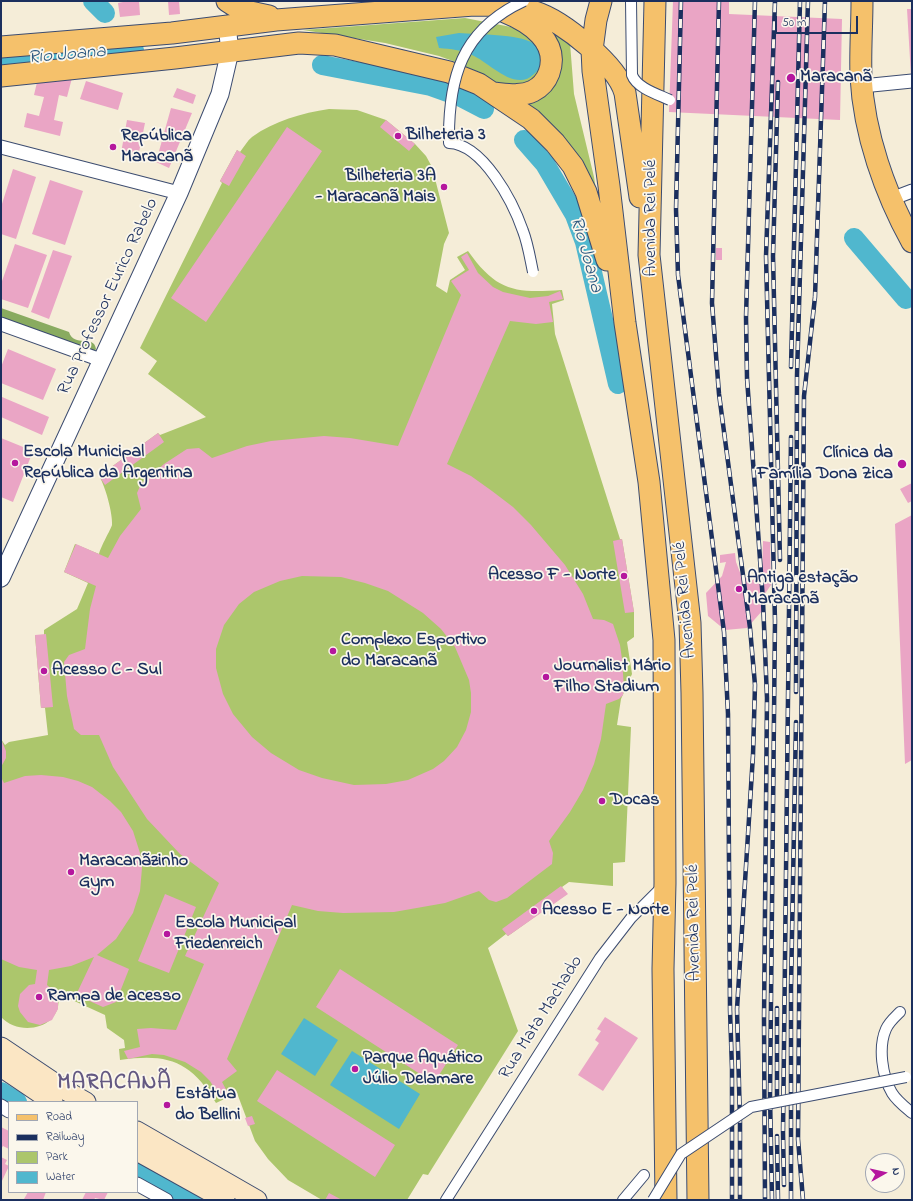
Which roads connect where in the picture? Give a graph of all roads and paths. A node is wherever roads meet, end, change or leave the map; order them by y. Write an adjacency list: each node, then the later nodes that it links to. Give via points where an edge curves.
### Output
1 (216, 1): 10 (main road)
2 (227, 1): 9 (main road, via 241,10)
3 (524, 1): 25 (street, bridge, via 494,19 471,43 462,58 452,90 449,143 464,146 473,152 503,189 523,229)
4 (632, 1): 18 (street, bridge, via 632,75 638,84)
5 (655, 1): 24 (main road, Avenida Rei Pelé)
6 (862, 1): 16 (main road)
7 (481, 3): 9 (main road); 12 (main road, via 505,5 550,18); 17 (main road, via 526,23 542,36 549,45 552,55 552,66 542,85 522,94)
8 (597, 7): 12 (main road, Avenida Rei Pelé)
9 (276, 20): 10 (main road)
10 (228, 26): 11 (main road); 13 (street, Rua Professor Eurico Rabelo)
11 (1, 47)
12 (592, 50): 24 (main road, via 612,69 623,86); 26 (main road, Avenida Rei Pelé)
13 (230, 52): 14 (main road); 17 (main road, via 299,43 336,45 449,72 479,84); 21 (street, Rua Professor Eurico Rabelo, via 220,94)
14 (1, 76)
15 (912, 81): 16 (street)
16 (862, 86): 22 (main road, via 872,143)
17 (493, 94): 26 (main road, via 532,119 574,166 596,219)
18 (670, 100)
19 (1, 147): 21 (street)
20 (912, 191): 22 (street)
21 (179, 193): 28 (street, Rua Professor Eurico Rabelo)
22 (891, 200): 23 (main road)
23 (912, 242)
24 (649, 255): 30 (main road, Avenida Rei Pelé)
25 (533, 272)
26 (625, 322): 29 (main road, Avenida Rei Pelé)
27 (1, 324): 28 (street)
28 (101, 360): 31 (street, Rua Professor Eurico Rabelo)
29 (651, 497): 30 (main road); 32 (main road, Avenida Rei Pelé, via 664,640)
30 (678, 517): 51 (main road, Avenida Rei Pelé, via 690,623)
31 (1, 578)
32 (665, 883): 47 (street, Rua Mata Machado, via 631,918 600,958); 50 (main road, Avenida Rei Pelé, via 663,969)
33 (900, 1012): 39 (street, via 886,1030 882,1043 882,1061 892,1092)
34 (1, 1046): 38 (main road)
35 (1, 1067): 37 (main road)
36 (912, 1076): 49 (street, bridge, via 751,1107 682,1154)
37 (52, 1101)
38 (84, 1101)
39 (912, 1113)
40 (138, 1132): 46 (main road)
41 (138, 1152): 45 (main road)
42 (644, 1175): 48 (street)
43 (138, 1185): 44 (street)
44 (166, 1200)
45 (225, 1200)
46 (257, 1200)
47 (446, 1200)
48 (623, 1200)
49 (652, 1200)
50 (666, 1200)
51 (698, 1200)

